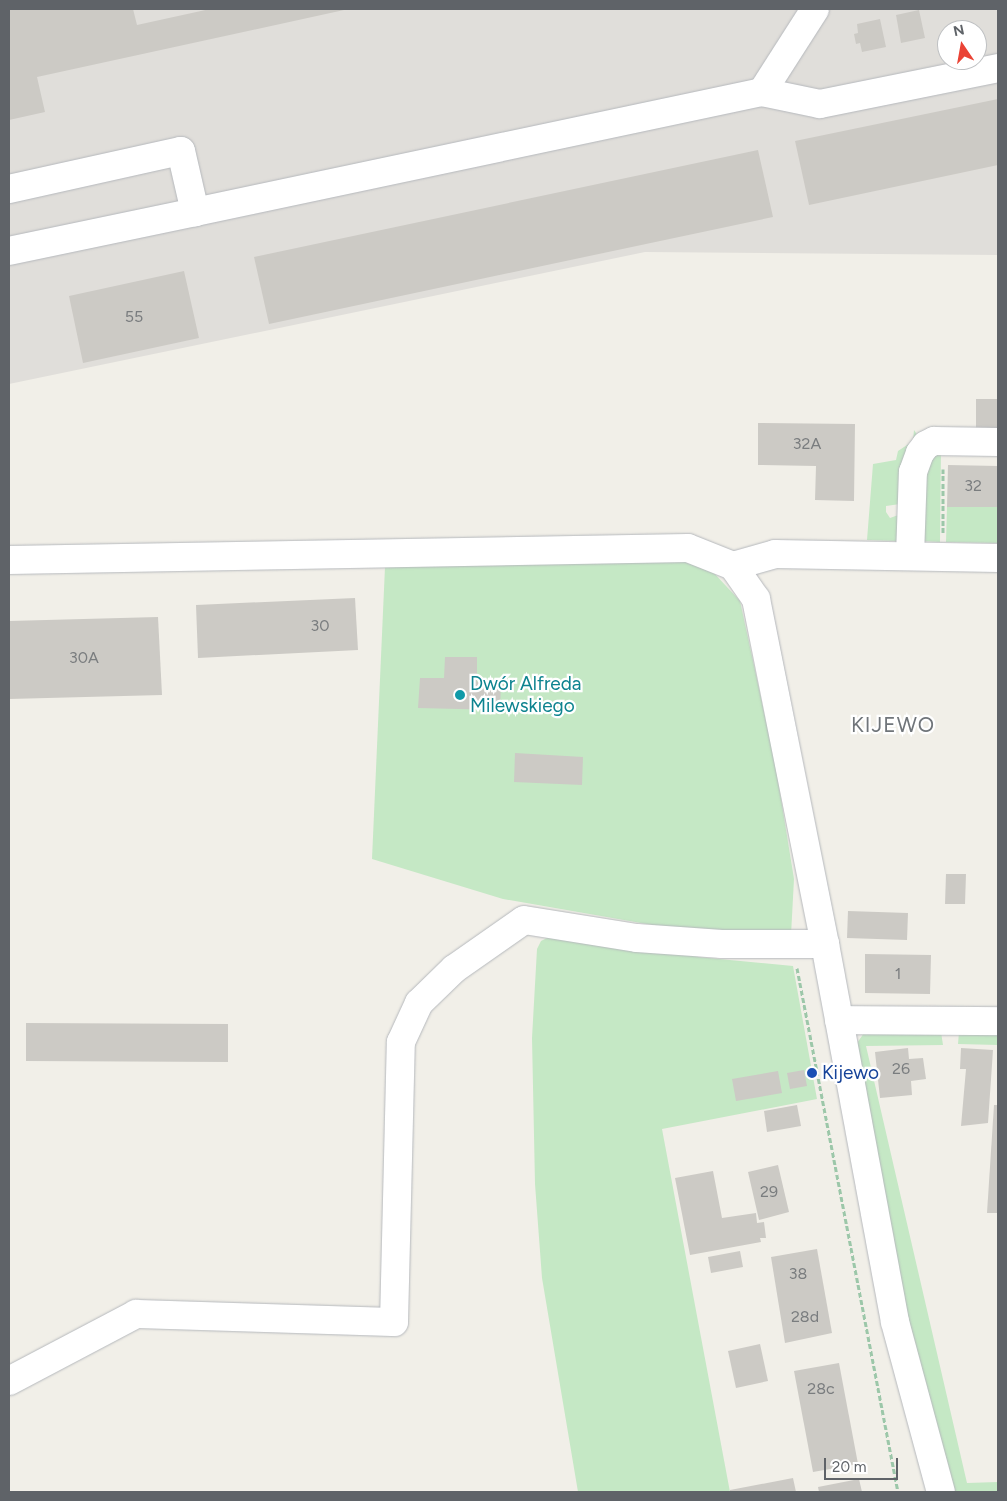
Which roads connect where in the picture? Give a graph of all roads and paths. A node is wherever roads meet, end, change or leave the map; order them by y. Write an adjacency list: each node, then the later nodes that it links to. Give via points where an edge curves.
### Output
1 (815, 9): 3 (street)
2 (998, 68): 3 (street, via 820,104)
3 (762, 92): 5 (street)
4 (9, 189): 5 (street, via 180,151)
5 (195, 212): 6 (street)
6 (9, 251)
7 (998, 442): 10 (street, via 934,441 926,445 913,472)
8 (943, 463): 9 (path)
9 (943, 536)
10 (910, 556): 11 (street); 13 (street, via 775,554)
11 (998, 558)
12 (9, 560): 13 (street, via 688,548)
13 (733, 566): 15 (street, via 756,599)
14 (792, 943): 15 (street); 18 (street, via 722,944 637,938 524,920 454,969 419,1003 400,1042 394,1322 136,1314); 19 (path)
15 (825, 944): 16 (street)
16 (839, 1020): 17 (street); 20 (street, via 895,1322)
17 (998, 1021)
18 (9, 1381)
19 (898, 1492)
20 (941, 1492)

